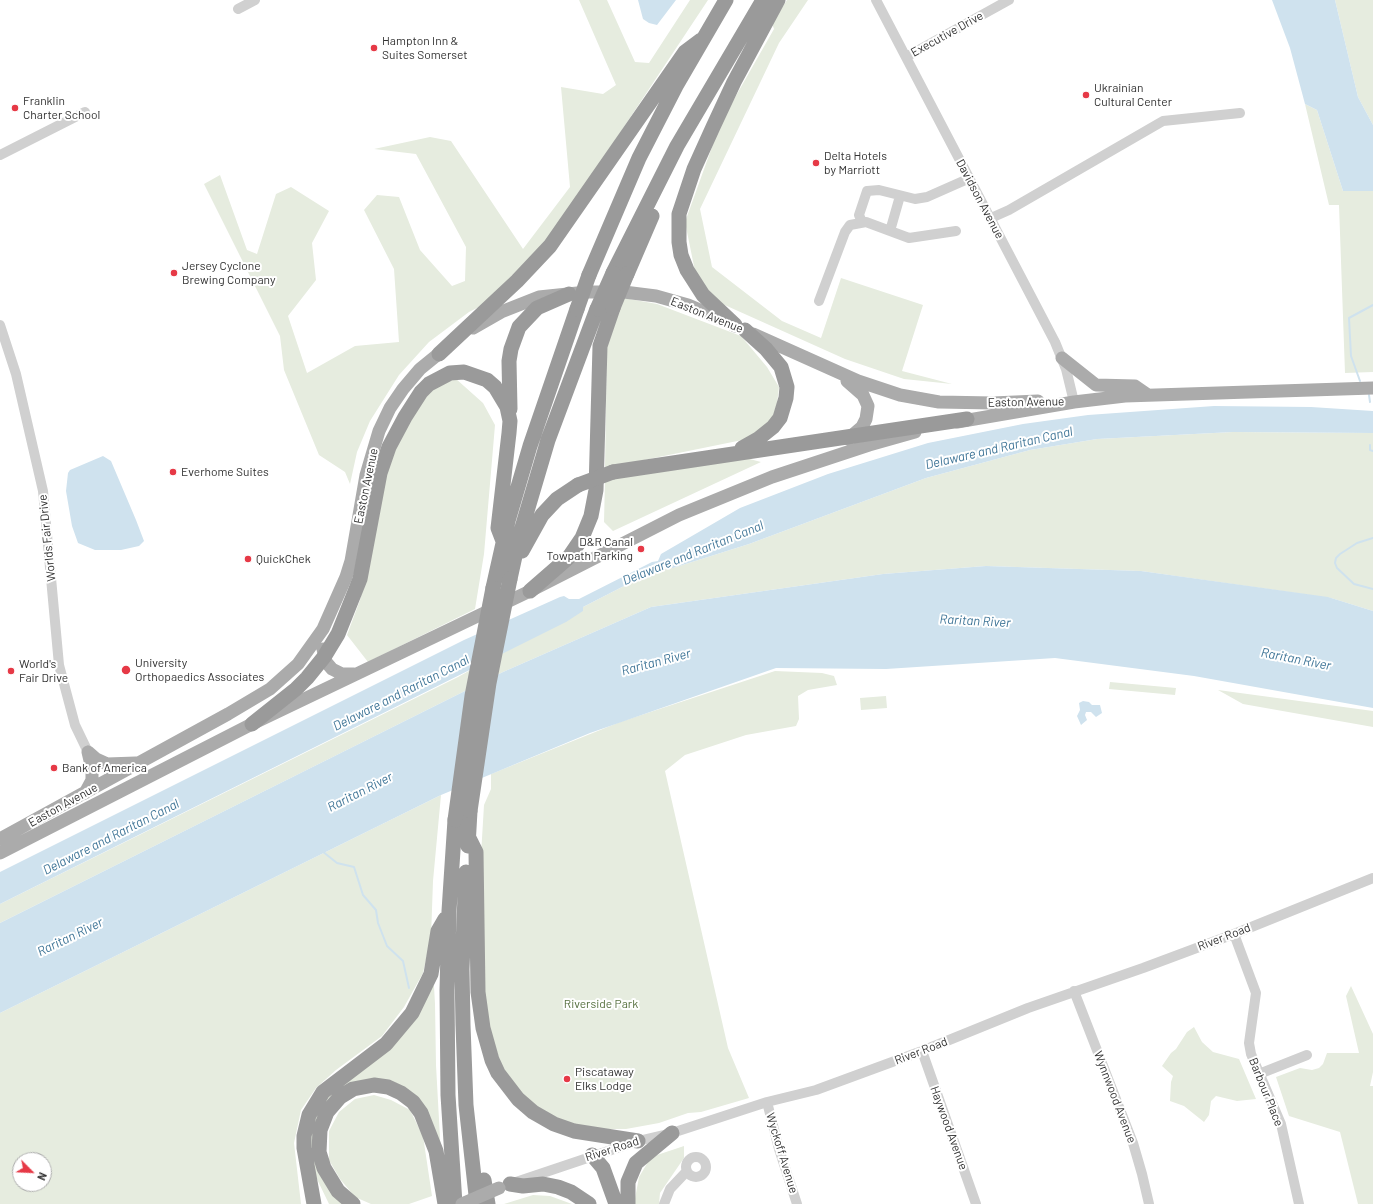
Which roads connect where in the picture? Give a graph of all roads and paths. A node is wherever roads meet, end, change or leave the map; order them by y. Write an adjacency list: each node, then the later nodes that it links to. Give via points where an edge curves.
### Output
1 (255, 0): 7 (street)
2 (726, 0): 8 (highway)
3 (763, 0): 19 (highway, via 704,99)
4 (778, 0): 23 (highway, via 713,126 679,214 679,242 687,270 703,295)
5 (876, 0): 9 (street, Davidson Avenue)
6 (1009, 0): 9 (street, Executive Drive)
7 (238, 9)
8 (701, 40): 24 (highway, via 685,52 550,246 517,282); 35 (highway, bridge, via 639,158 589,275 530,446)
9 (906, 56): 13 (street, Davidson Avenue)
10 (85, 112): 12 (street)
11 (1240, 113): 15 (street, via 1163,121)
12 (0, 155)
13 (970, 178): 14 (street, via 927,197 915,199); 15 (street, Davidson Avenue)
14 (900, 196): 16 (street, via 879,190 867,191 859,214); 17 (street)
15 (991, 218): 25 (street, Davidson Avenue)
16 (862, 222): 17 (street); 21 (street, via 850,225 844,232)
17 (890, 231): 18 (street, via 909,238)
18 (956, 232)
19 (620, 274): 36 (highway, bridge, via 597,310 548,440); 37 (highway, bridge, via 613,308 600,346 596,490 591,516 582,538 569,557)
20 (568, 294): 23 (main road, Easton Avenue, via 641,294 688,305); 24 (main road, Easton Avenue, via 539,297 501,312 462,335); 31 (highway, via 537,308 519,327 509,361)
21 (819, 301)
22 (0, 325): 42 (street, Worlds Fair Drive, via 16,374 42,491 59,665 75,725)
23 (740, 327): 26 (main road, Easton Avenue); 33 (highway, via 766,349 781,367 786,398 780,418 773,427 758,440)
24 (439, 354): 38 (main road, Easton Avenue, via 420,369 403,389 379,431 366,475 351,561)
25 (1062, 358): 28 (main road, via 1096,385 1135,386); 29 (street, Davidson Avenue)
26 (835, 371): 29 (main road, Easton Avenue, via 880,390 939,402); 32 (main road, via 867,400 866,420)
27 (1373, 388): 28 (main road, Easton Avenue)
28 (1148, 395): 29 (main road, Easton Avenue)
29 (1074, 402): 30 (main road, Easton Avenue)
30 (967, 419): 32 (highway); 34 (main road, Easton Avenue, via 869,445)
31 (510, 421): 35 (highway, via 498,528); 39 (highway, via 507,407 495,387 475,375 464,372 450,373 429,384 421,392 404,417 389,447 380,473 359,584 345,619)
32 (852, 436): 33 (highway); 34 (main road)
33 (728, 454): 36 (highway, bridge, via 613,472 578,485 557,499 542,515)
34 (814, 463): 37 (main road, Easton Avenue, via 757,483 679,516)
35 (504, 540): 49 (highway, bridge, via 472,696 455,820)
36 (510, 577): 45 (highway, bridge, via 489,683)
37 (530, 591): 40 (main road, Easton Avenue)
38 (323, 629): 39 (main road); 43 (main road, Easton Avenue, via 298,664 270,689)
39 (324, 657): 40 (main road, via 328,666 337,672); 41 (highway, via 296,689)
40 (354, 674): 41 (main road, Easton Avenue)
41 (252, 724): 47 (main road, Easton Avenue)
42 (88, 752): 43 (main road, via 107,764); 44 (main road, via 92,780)
43 (140, 763): 44 (main road, Easton Avenue)
44 (85, 793): 46 (main road, Easton Avenue)
45 (468, 836): 56 (highway, via 462,969); 58 (highway, via 476,852 478,992 483,1028 498,1073 518,1099 533,1112 554,1124 574,1131)
46 (0, 839)
47 (0, 853)
48 (1373, 878): 50 (street, River Road)
49 (449, 911): 61 (highway, via 438,931 431,974 412,1012 386,1044 330,1086 313,1107 304,1136); 67 (highway, via 447,1069)
50 (1234, 934): 51 (street, River Road); 54 (street, Barbour Place, via 1256,993 1249,1043)
51 (1074, 991): 52 (street, River Road); 77 (street, Wynnwood Avenue, via 1133,1144)
52 (922, 1051): 55 (street, River Road, via 816,1090); 76 (street, Haywood Avenue)
53 (1307, 1054): 54 (street)
54 (1259, 1074): 78 (street, Barbour Place, via 1284,1137)
55 (767, 1102): 57 (street, River Road); 75 (street, Wyckoff Avenue)
56 (466, 1105): 69 (highway); 70 (highway, via 475,1116)
57 (672, 1133): 58 (street, River Road); 73 (highway, via 636,1163 628,1182)
58 (638, 1141): 59 (street, River Road)
59 (592, 1155): 62 (street, River Road); 72 (highway, via 603,1168)
60 (686, 1171): 74 (street, via 670,1189)
61 (309, 1173): 63 (highway); 64 (highway)
62 (504, 1186): 68 (main road, River Road, bridge); 71 (highway, via 543,1184 558,1187)
63 (314, 1204)
64 (324, 1204)
65 (353, 1204): 66 (highway, via 338,1191 324,1168 319,1152 320,1130 327,1112 340,1097 353,1089 374,1085 388,1087 401,1093 413,1102 421,1113 436,1151)
66 (445, 1204)
67 (455, 1204)
68 (462, 1204)
69 (477, 1204)
70 (488, 1204)
71 (589, 1204)
72 (616, 1204)
73 (628, 1204)
74 (664, 1204)
75 (797, 1204)
76 (976, 1204)
77 (1149, 1204)
78 (1299, 1204)

